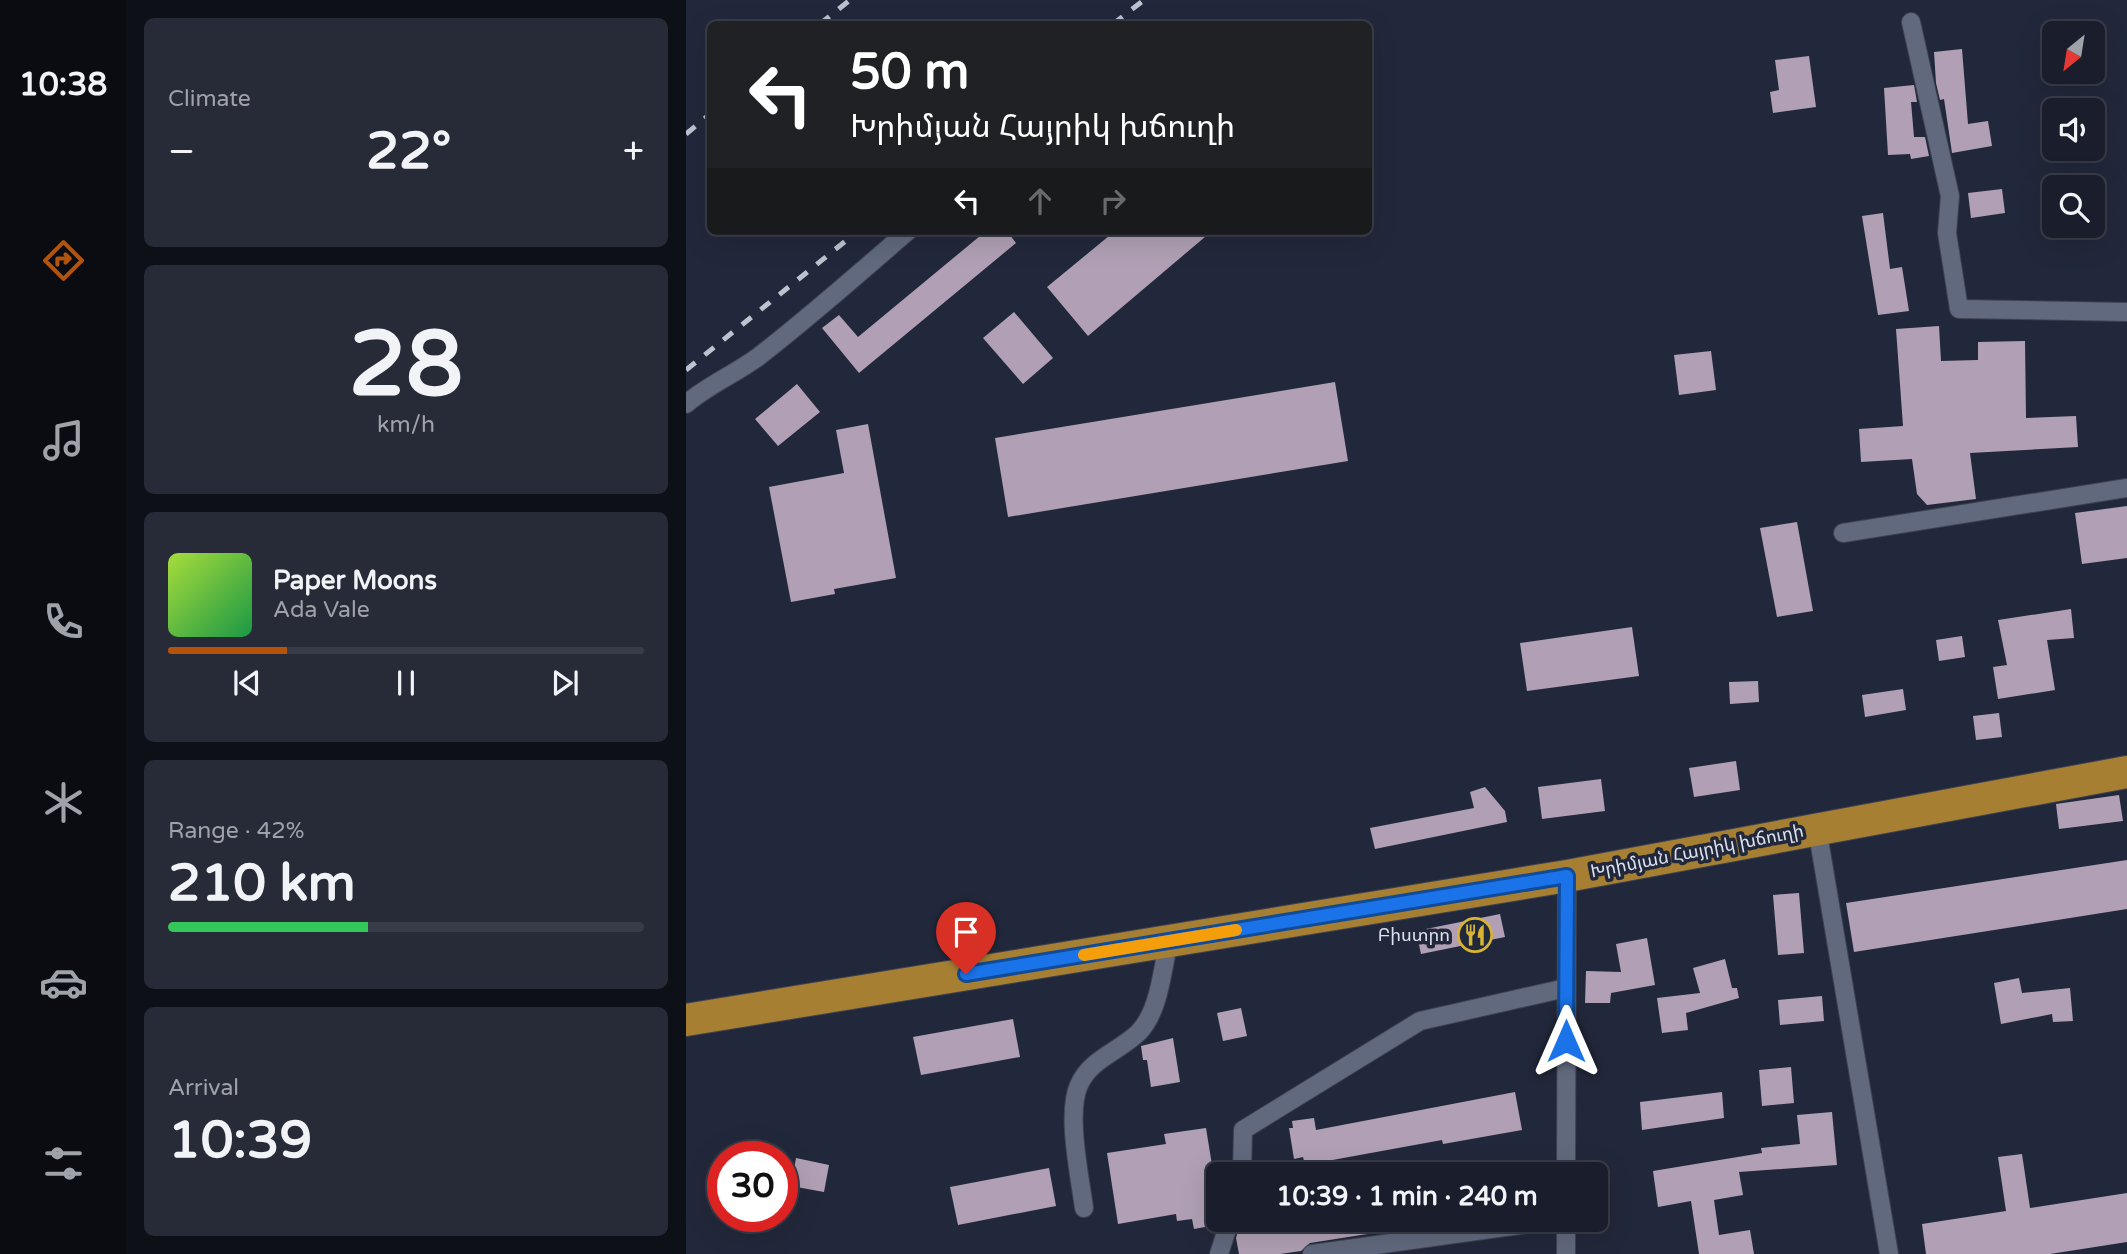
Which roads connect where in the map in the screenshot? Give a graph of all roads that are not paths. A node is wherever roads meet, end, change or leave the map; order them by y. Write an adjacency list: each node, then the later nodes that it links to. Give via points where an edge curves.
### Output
1 (1911, 22): 3 (street, via 1950,196 1947,233 1959,309)
2 (903, 235): 4 (street, via 792,331 736,374)
3 (2127, 312)
4 (686, 404)
5 (2127, 488): 6 (street)
6 (1843, 533)
7 (2127, 772): 8 (highway, Խրիմյան Հայրիկ խճուղի)
8 (1816, 828): 9 (highway, Խրիմյան Հայրիկ խճուղի); 22 (street)
9 (1567, 876): 10 (highway, Խրիմյան Հայրիկ խճուղի); 11 (street)
10 (1169, 941): 12 (highway, Խրիմյան Հայրիկ խճուղի); 15 (street, via 1146,1021 1092,1066 1078,1086 1074,1117)
11 (1566, 988): 13 (street, via 1420,1021 1243,1130); 14 (street)
12 (686, 1020)
13 (1242, 1162)
14 (1566, 1162)
15 (1084, 1208)
16 (1226, 1232): 19 (street)
17 (1469, 1232): 20 (street)
18 (1566, 1232): 21 (street)
19 (1219, 1254)
20 (1312, 1254)
21 (1566, 1254)
22 (1889, 1254)

